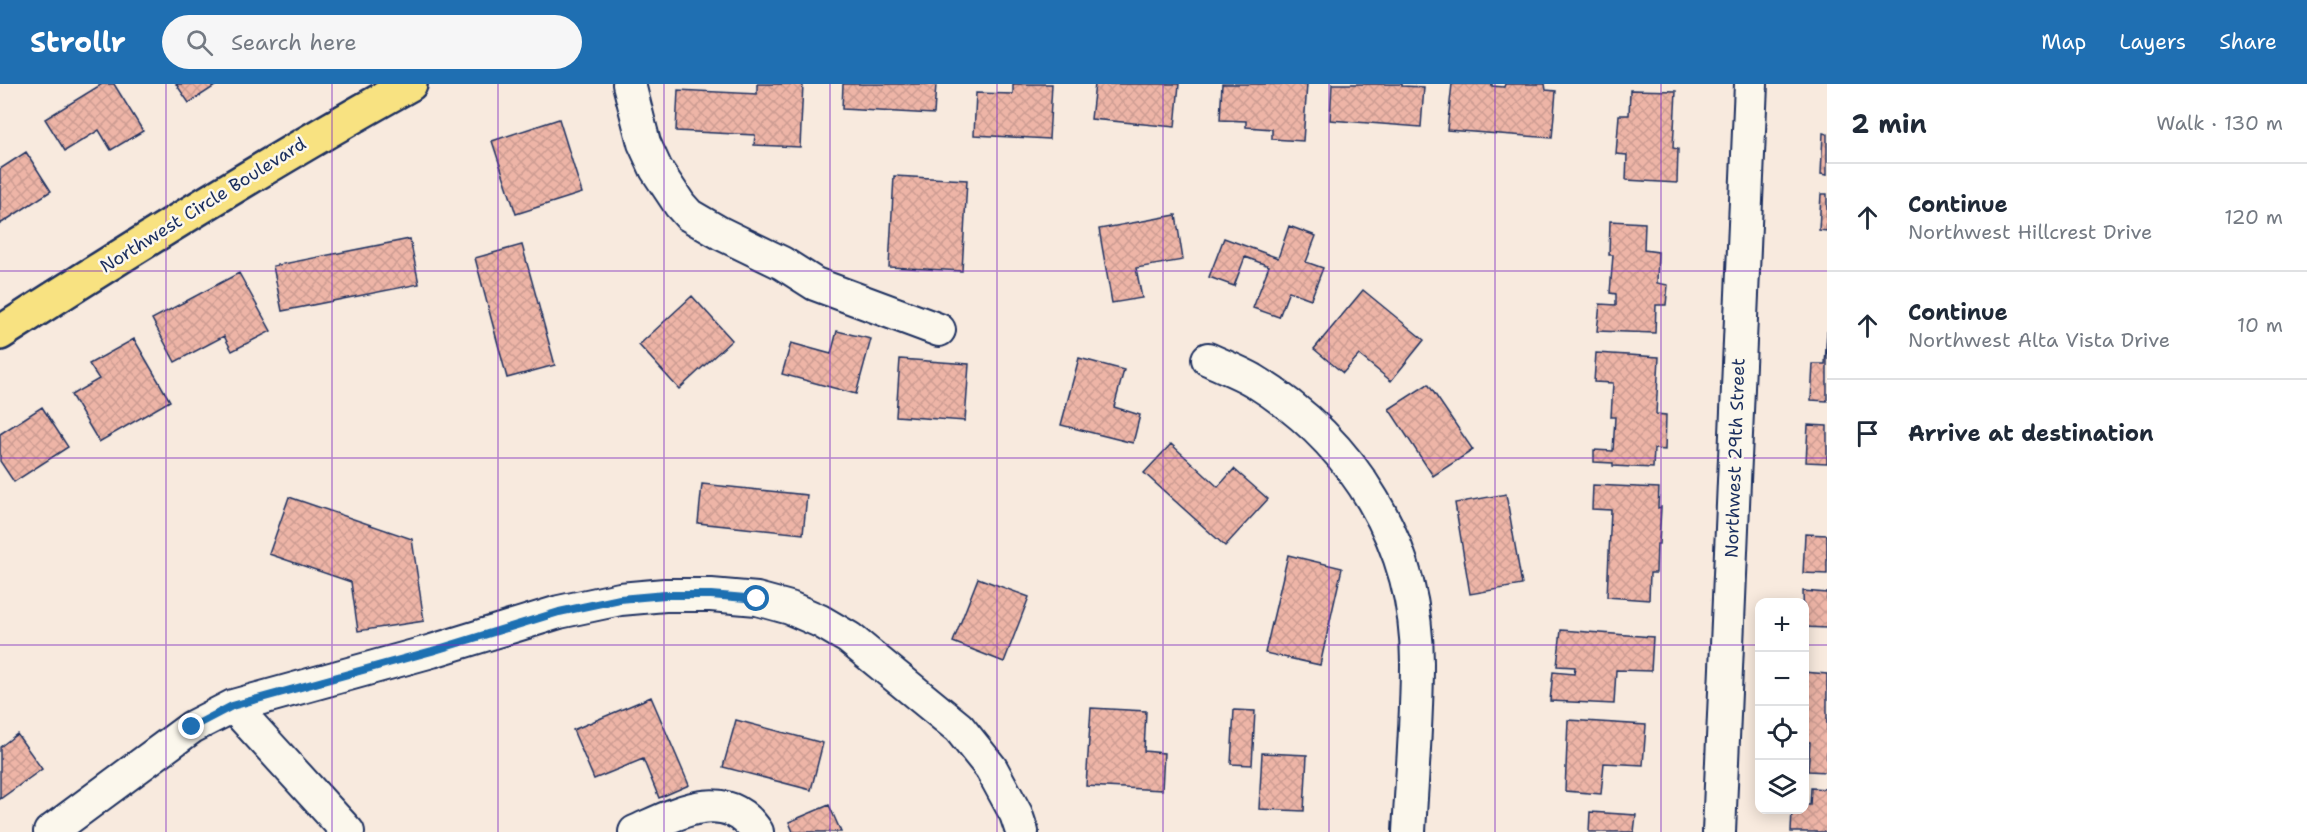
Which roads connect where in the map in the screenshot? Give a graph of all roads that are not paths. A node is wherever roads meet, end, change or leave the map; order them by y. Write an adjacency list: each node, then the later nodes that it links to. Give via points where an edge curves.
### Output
1 (410, 84): 5 (main road, Northwest Circle Boulevard, via 181,217)
2 (629, 84): 4 (street, via 644,143 656,169 689,215 815,284)
3 (1751, 84): 14 (street, Northwest 29th Street)
4 (939, 330)
5 (0, 333)
6 (1208, 358): 13 (street, via 1252,380 1298,412 1341,454 1387,526 1411,606 1417,662)
7 (232, 706): 8 (street, via 192,727); 9 (street); 12 (street, via 559,612 620,599 711,595 757,599 800,612 849,638 959,729 991,768)
8 (50, 832)
9 (348, 832)
10 (634, 832): 11 (street, via 689,807 714,806 744,818)
11 (757, 832)
12 (1022, 832)
13 (1409, 832)
14 (1719, 832)

